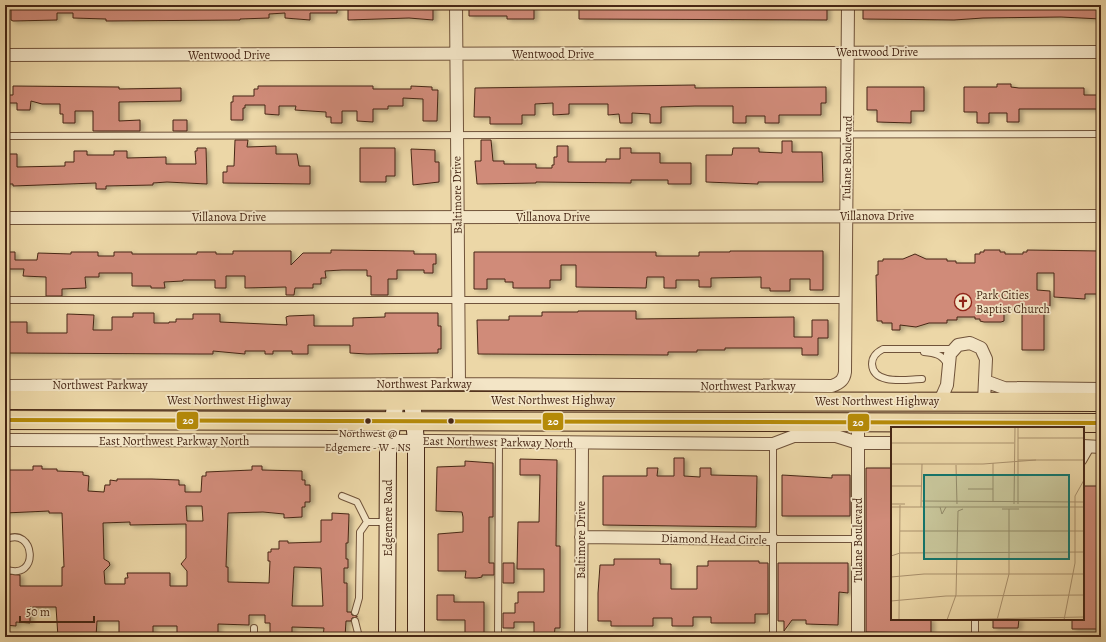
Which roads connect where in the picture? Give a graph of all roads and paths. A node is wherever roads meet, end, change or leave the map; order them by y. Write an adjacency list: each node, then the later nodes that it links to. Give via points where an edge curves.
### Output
1 (456, 5): 5 (street, Baltimore Drive)
2 (848, 5): 3 (street, Tulane Boulevard)
3 (848, 52): 4 (street, Wentwood Drive); 5 (street, Wentwood Drive); 7 (street, Tulane Boulevard)
4 (1101, 52)
5 (456, 54): 6 (street, Wentwood Drive); 10 (street, Baltimore Drive)
6 (5, 55)
7 (847, 134): 8 (lane); 10 (lane); 11 (street, Tulane Boulevard)
8 (1101, 134)
9 (5, 136): 10 (lane)
10 (457, 136): 13 (street, Baltimore Drive)
11 (846, 216): 12 (street, Villanova Drive); 13 (street, Villanova Drive); 17 (street, Tulane Boulevard)
12 (1101, 216)
13 (458, 217): 14 (street, Villanova Drive); 16 (street, Baltimore Drive)
14 (5, 218)
15 (5, 300): 16 (lane)
16 (458, 300): 17 (lane); 24 (street, Baltimore Drive)
17 (846, 300): 22 (street, Tulane Boulevard, via 845,372)
18 (903, 349): 19 (lane); 20 (lane, via 936,354 944,358); 21 (lane, via 879,352 873,359 873,369 884,379)
19 (953, 349): 20 (street); 23 (street, via 964,343 980,348 986,359)
20 (948, 366): 29 (street, via 947,385)
21 (922, 379)
22 (841, 381): 24 (street, Northwest Parkway, via 832,386)
23 (985, 381): 26 (street, via 1004,388); 30 (street)
24 (459, 384): 25 (street, Northwest Parkway)
25 (5, 386)
26 (1101, 388)
27 (5, 400): 28 (main road, West Northwest Highway)
28 (404, 400): 29 (main road, West Northwest Highway); 33 (street, Edgemere Road); 34 (street)
29 (940, 401): 30 (main road, West Northwest Highway)
30 (984, 401): 31 (main road, West Northwest Highway); 35 (main road, via 981,409 974,414 880,414)
31 (1101, 402)
32 (5, 420): 33 (main road, West Northwest Highway)
33 (392, 420): 34 (main road, West Northwest Highway); 38 (street, Edgemere Road)
34 (414, 420): 35 (main road, West Northwest Highway); 39 (street)
35 (859, 422): 36 (main road, West Northwest Highway); 42 (street, Tulane Boulevard)
36 (1101, 422)
37 (5, 440): 38 (street, East Northwest Parkway North)
38 (389, 441): 39 (street, East Northwest Parkway North); 49 (street, Edgemere Road)
39 (416, 441): 40 (street, East Northwest Parkway North); 62 (street)
40 (499, 441): 41 (street, East Northwest Parkway North); 63 (lane)
41 (582, 442): 44 (street, East Northwest Parkway North); 50 (street, Baltimore Drive)
42 (858, 443): 43 (street, East Northwest Parkway North); 44 (street, East Northwest Parkway North, via 836,436 794,436); 52 (street, Tulane Boulevard)
43 (891, 443)
44 (773, 444): 51 (lane)
45 (1092, 447): 46 (lane)
46 (1084, 459)
47 (342, 496): 48 (lane, via 357,502)
48 (367, 522): 49 (lane); 55 (lane, via 360,532 359,598)
49 (388, 522): 61 (street, Edgemere Road)
50 (581, 537): 51 (street, Diamond Head Circle); 64 (street, Baltimore Drive)
51 (772, 539): 52 (lane); 65 (lane, Diamond Head Circle)
52 (858, 539): 66 (street, Tulane Boulevard)
53 (5, 540): 54 (lane, via 13,537 24,540 31,555 22,569)
54 (5, 569)
55 (355, 612)
56 (975, 620): 67 (lane)
57 (355, 621): 60 (lane)
58 (254, 628): 59 (lane)
59 (254, 637)
60 (359, 637)
61 (388, 637)
62 (416, 637)
63 (498, 637)
64 (581, 637)
65 (773, 637)
66 (858, 637)
67 (975, 637)

